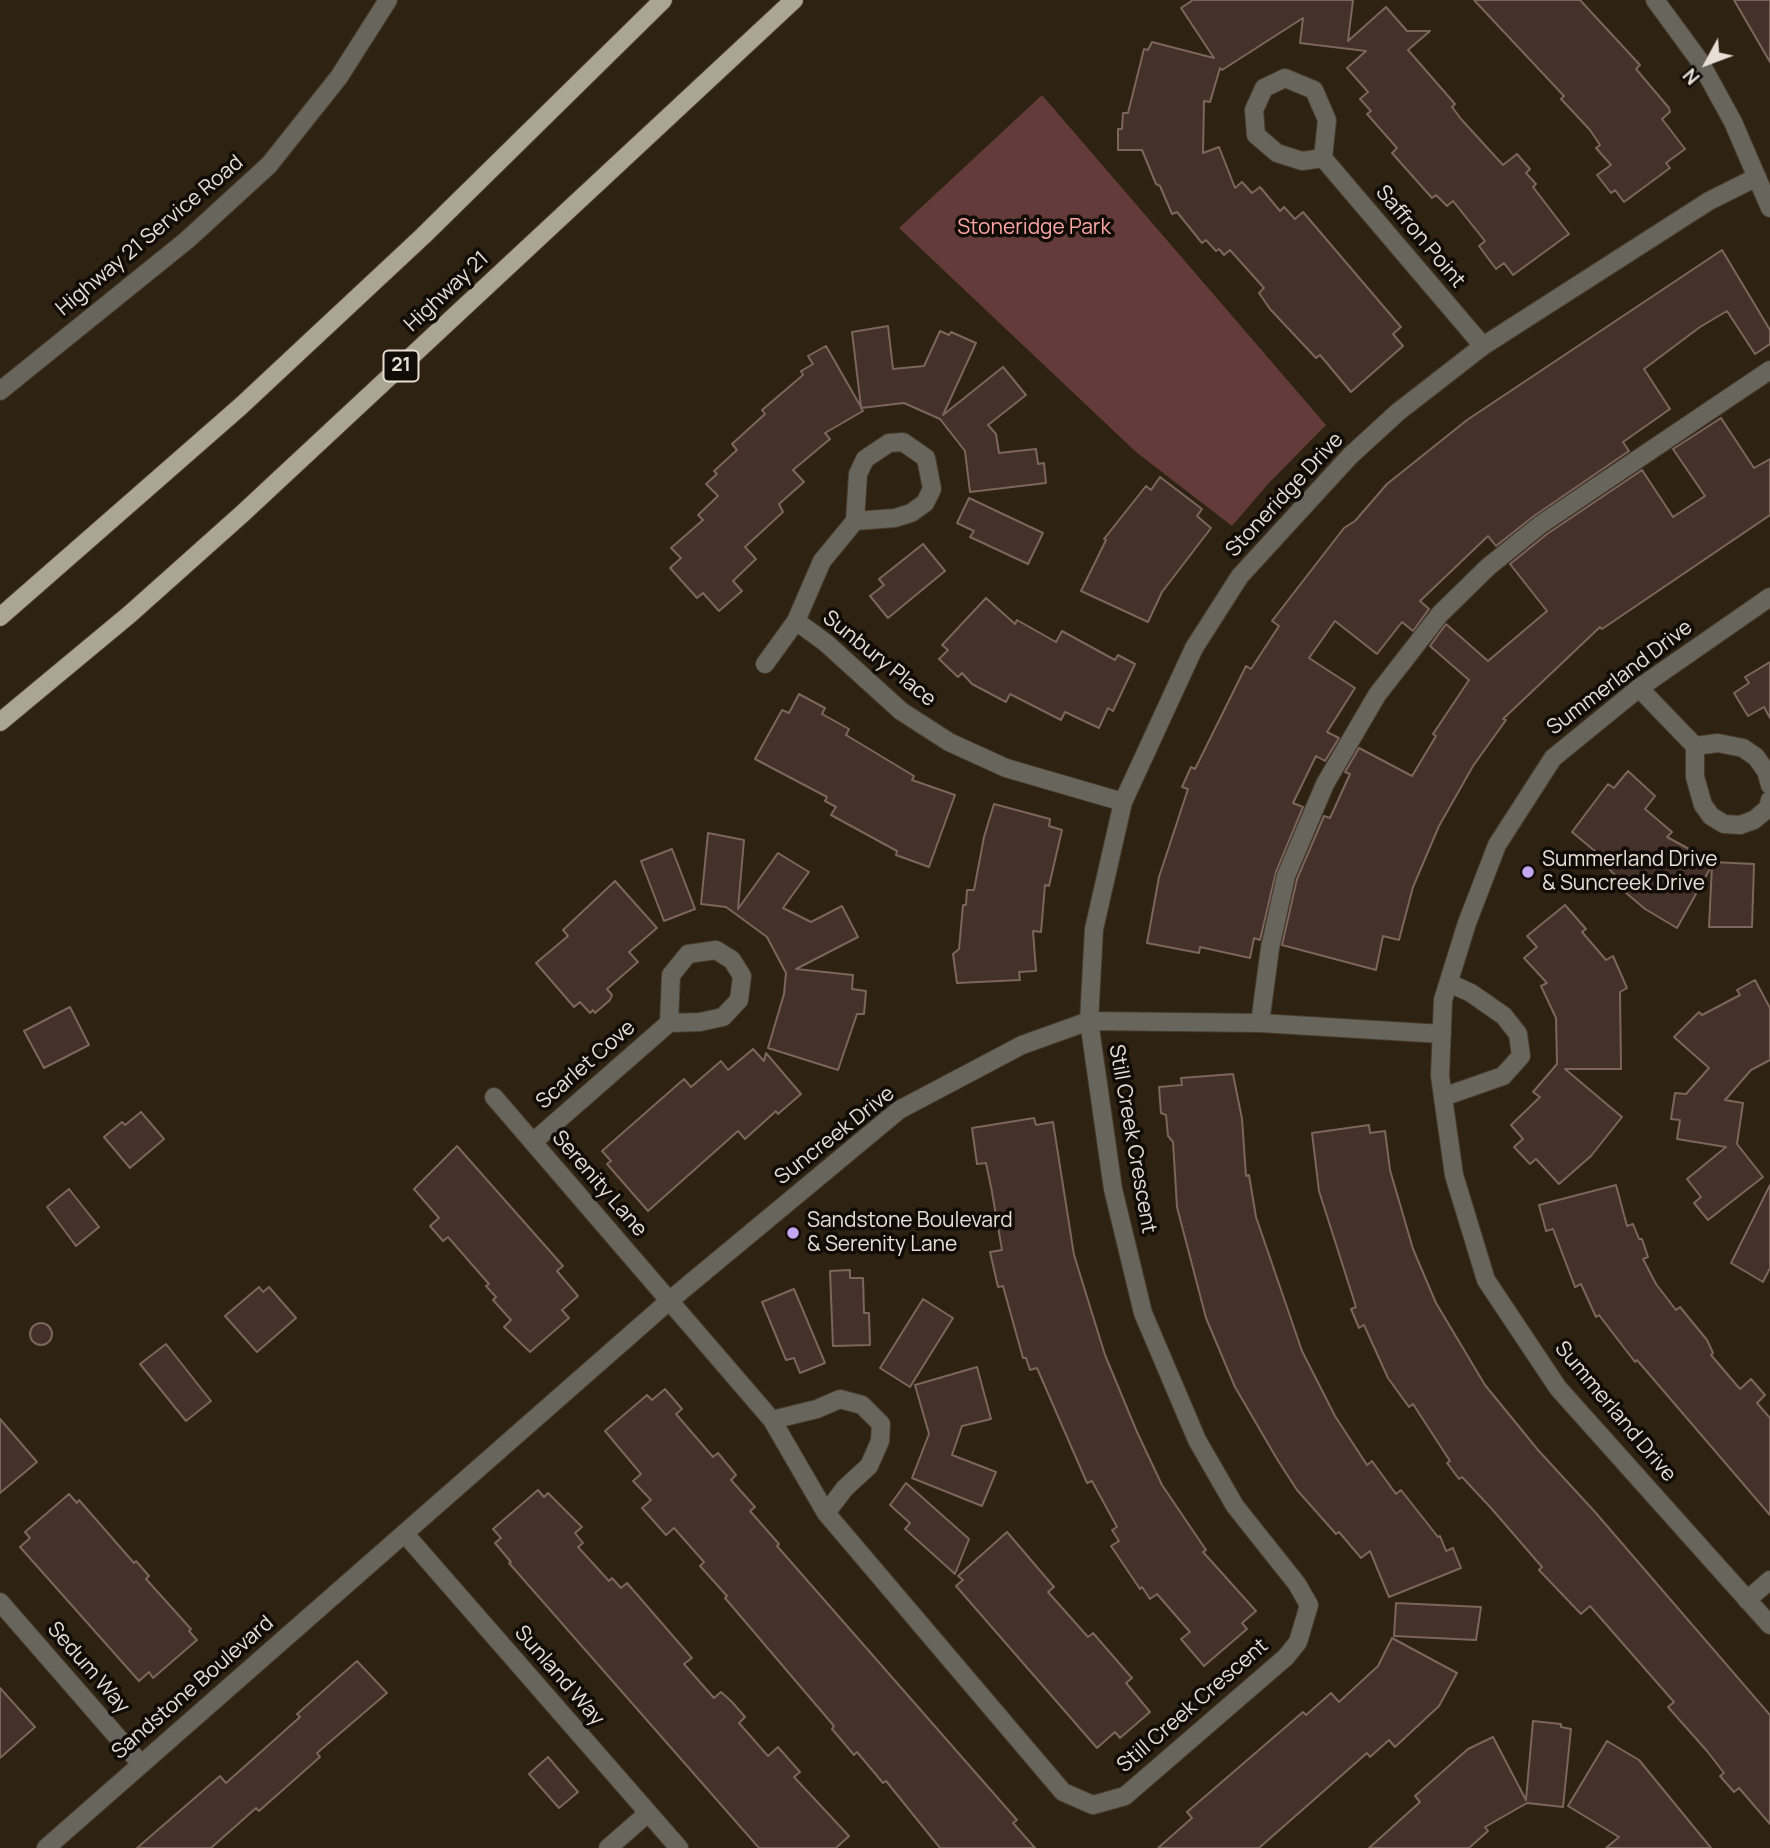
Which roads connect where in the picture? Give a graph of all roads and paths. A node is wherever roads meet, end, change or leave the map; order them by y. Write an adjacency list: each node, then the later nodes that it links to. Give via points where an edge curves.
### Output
1 (388, 0): 10 (street, Highway 21 Service Road, via 340,77 269,165 187,240)
2 (663, 0): 13 (main road, via 393,265 241,406)
3 (794, 0): 17 (main road, Highway 21 / 21, via 242,514)
4 (1656, 0): 6 (street, via 1699,60)
5 (1323, 158): 5 (street, via 1327,120 1314,90 1285,78 1264,88 1254,110 1256,135 1277,153 1302,161); 8 (street, Saffron Point)
6 (1757, 177): 7 (street); 8 (street, Stoneridge Drive, via 1709,201)
7 (1770, 208)
8 (1483, 346): 21 (street, Stoneridge Drive, via 1350,456 1240,576 1194,648)
9 (1770, 370): 25 (street, via 1540,524 1488,567 1432,624 1377,695 1325,784 1286,876)
10 (0, 391)
11 (855, 521): 11 (street, via 895,518 925,503 932,489 926,458 903,442 889,443 865,459 856,483); 14 (street, Sunbury Place, via 822,561)
12 (1770, 597): 16 (street, Summerland Drive)
13 (0, 617)
14 (796, 621): 15 (street); 21 (street, Sunbury Place, via 901,711 949,741 1006,768)
15 (765, 664)
16 (1639, 688): 18 (street); 22 (street, Summerland Drive, via 1553,758 1518,812 1497,845)
17 (0, 722)
18 (1695, 746): 19 (street, via 1718,743 1743,748 1756,757); 20 (street, via 1695,777 1711,816 1724,824 1740,825 1754,820)
19 (1770, 785)
20 (1770, 800)
21 (1123, 802): 23 (street, Stoneridge Drive, via 1094,929)
22 (1449, 983): 26 (street, Summerland Drive, via 1443,1000); 28 (street, via 1504,1016 1518,1034 1521,1056 1503,1076)
23 (1089, 1021): 25 (street, Suncreek Drive); 30 (street, Suncreek Drive, via 1022,1045 899,1110); 32 (street, Still Creek Crescent, via 1113,1189 1143,1314 1168,1376 1235,1506 1297,1584 1308,1605 1298,1642 1125,1796 1093,1805 1078,1801 1063,1792)
24 (669, 1023): 24 (street, Scarlet Cove, via 723,1017 739,1000 742,976 732,960 716,950 688,954 671,975); 29 (street, Scarlet Cove)
25 (1260, 1023): 26 (street, Suncreek Drive)
26 (1442, 1034): 28 (street, Summerland Drive)
27 (494, 1097): 29 (street, Serenity Lane)
28 (1443, 1097): 36 (street, Summerland Drive, via 1454,1175 1486,1280 1558,1388)
29 (533, 1142): 30 (street, Serenity Lane)
30 (669, 1301): 31 (street, Still Creek Crescent); 33 (street, Suncreek Drive)
31 (772, 1420): 32 (street, Still Creek Crescent); 32 (street, via 840,1399 862,1405 881,1424 880,1441 869,1466)
32 (826, 1513)
33 (405, 1534): 34 (street, Suncreek Drive); 40 (street, Sunland Way)
34 (371, 1564): 39 (street, Sandstone Boulevard)
35 (1770, 1580): 36 (street)
36 (1747, 1600): 38 (street, Summerland Drive)
37 (0, 1602): 39 (street, Sedum Way)
38 (1770, 1625)
39 (141, 1764): 41 (street, Sandstone Boulevard)
40 (648, 1813): 42 (street); 43 (street, Sunland Way)
41 (46, 1848)
42 (608, 1848)
43 (679, 1848)

